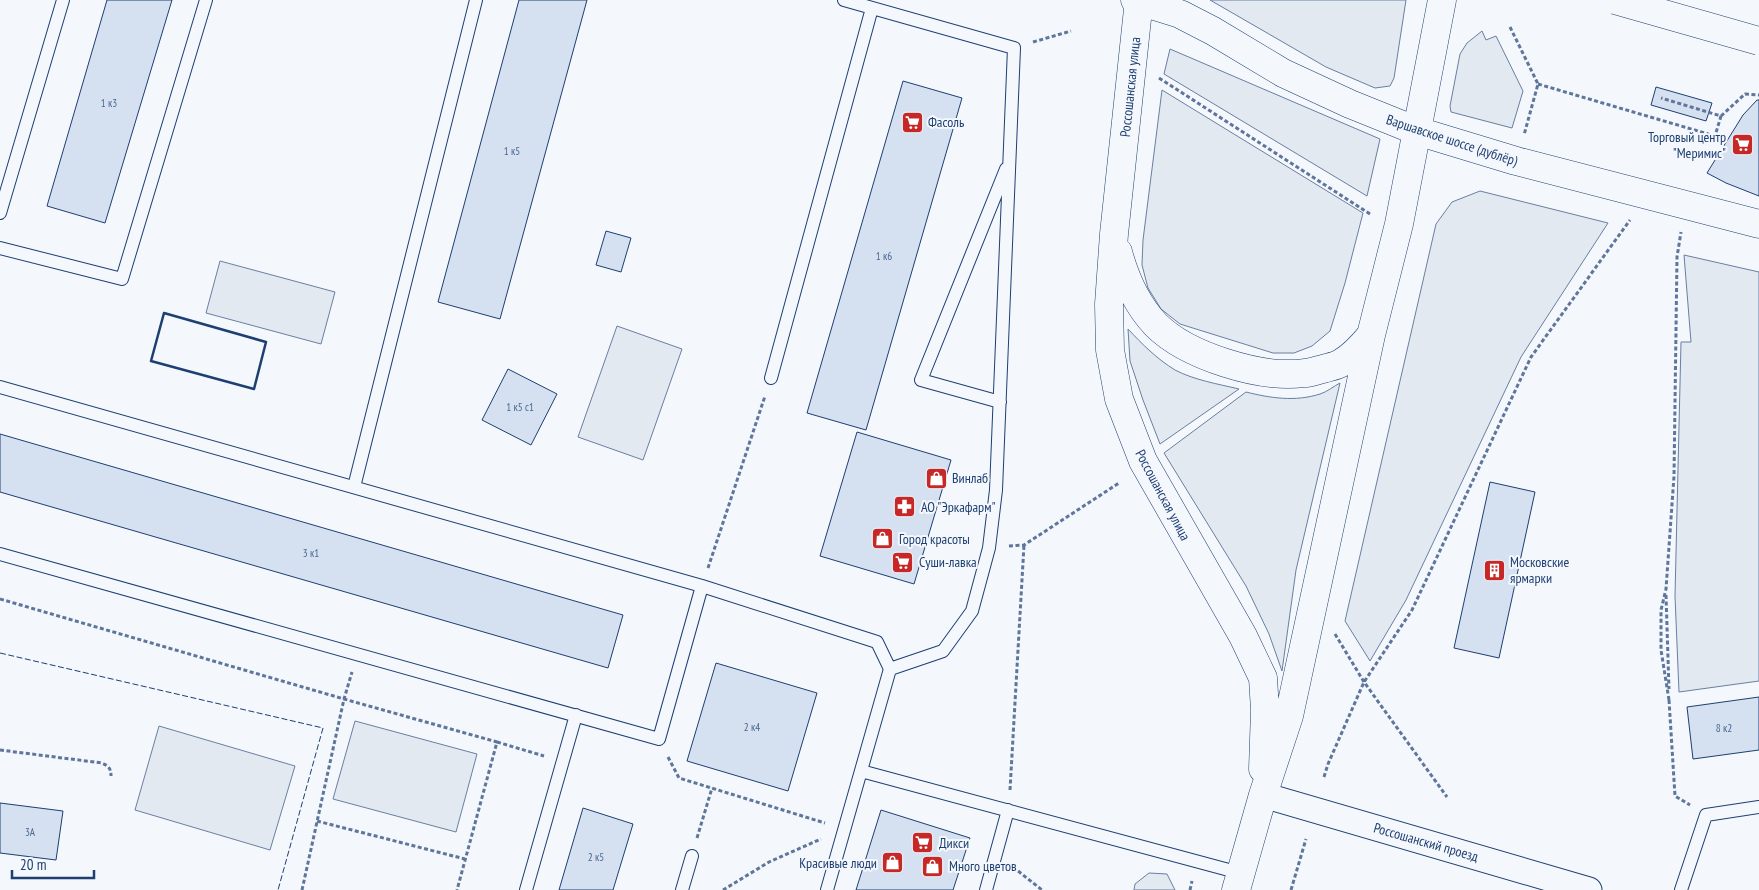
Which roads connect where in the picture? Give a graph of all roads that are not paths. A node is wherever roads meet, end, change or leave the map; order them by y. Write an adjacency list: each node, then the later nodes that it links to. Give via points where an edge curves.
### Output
1 (63, 0): 12 (lane)
2 (206, 0): 15 (lane, via 122,279)
3 (476, 0): 20 (lane)
4 (844, 0): 8 (lane)
5 (1137, 0): 10 (main road, Варшавское шоссе (дублёр), via 1180,14 1283,73); 14 (main road, Россошанская улица)
6 (1442, 0): 10 (main road, Россошанская улица)
7 (1615, 0): 9 (main road, bridge)
8 (872, 8): 11 (lane, via 1014,48); 17 (lane)
9 (1759, 41)
10 (1417, 131): 13 (main road, Варшавское шоссе (дублёр), via 1516,161); 16 (main road, Россошанская улица, via 1399,224)
11 (1010, 159): 19 (lane); 19 (lane, via 921,380)
12 (0, 213)
13 (1759, 224)
14 (1114, 234): 16 (main road, via 1123,272 1139,303 1157,326 1188,348 1237,366 1274,373 1305,373 1340,364 1358,351); 26 (main road, Россошанская улица, via 1110,350 1119,399 1143,461 1244,636 1263,678)
15 (0, 248)
16 (1371, 335): 26 (main road, Россошанская улица, via 1289,716)
17 (771, 378)
18 (0, 387): 20 (lane)
19 (1000, 402): 23 (lane, via 996,490 989,548 972,612 943,651)
20 (354, 487): 22 (lane)
21 (0, 554): 24 (lane)
22 (702, 586): 23 (lane, via 877,642); 24 (lane, via 659,739)
23 (890, 669): 25 (lane)
24 (576, 715): 31 (lane)
25 (861, 771): 28 (lane); 33 (lane)
26 (1263, 795): 30 (main road, Россошанская улица); 35 (street, Россошанский проезд)
27 (1759, 807): 36 (lane, via 1706,815)
28 (1008, 810): 30 (lane); 34 (lane)
29 (692, 856): 32 (lane)
30 (1238, 882)
31 (526, 890)
32 (682, 890)
33 (826, 890)
34 (986, 890)
35 (1589, 890)
36 (1681, 890)

